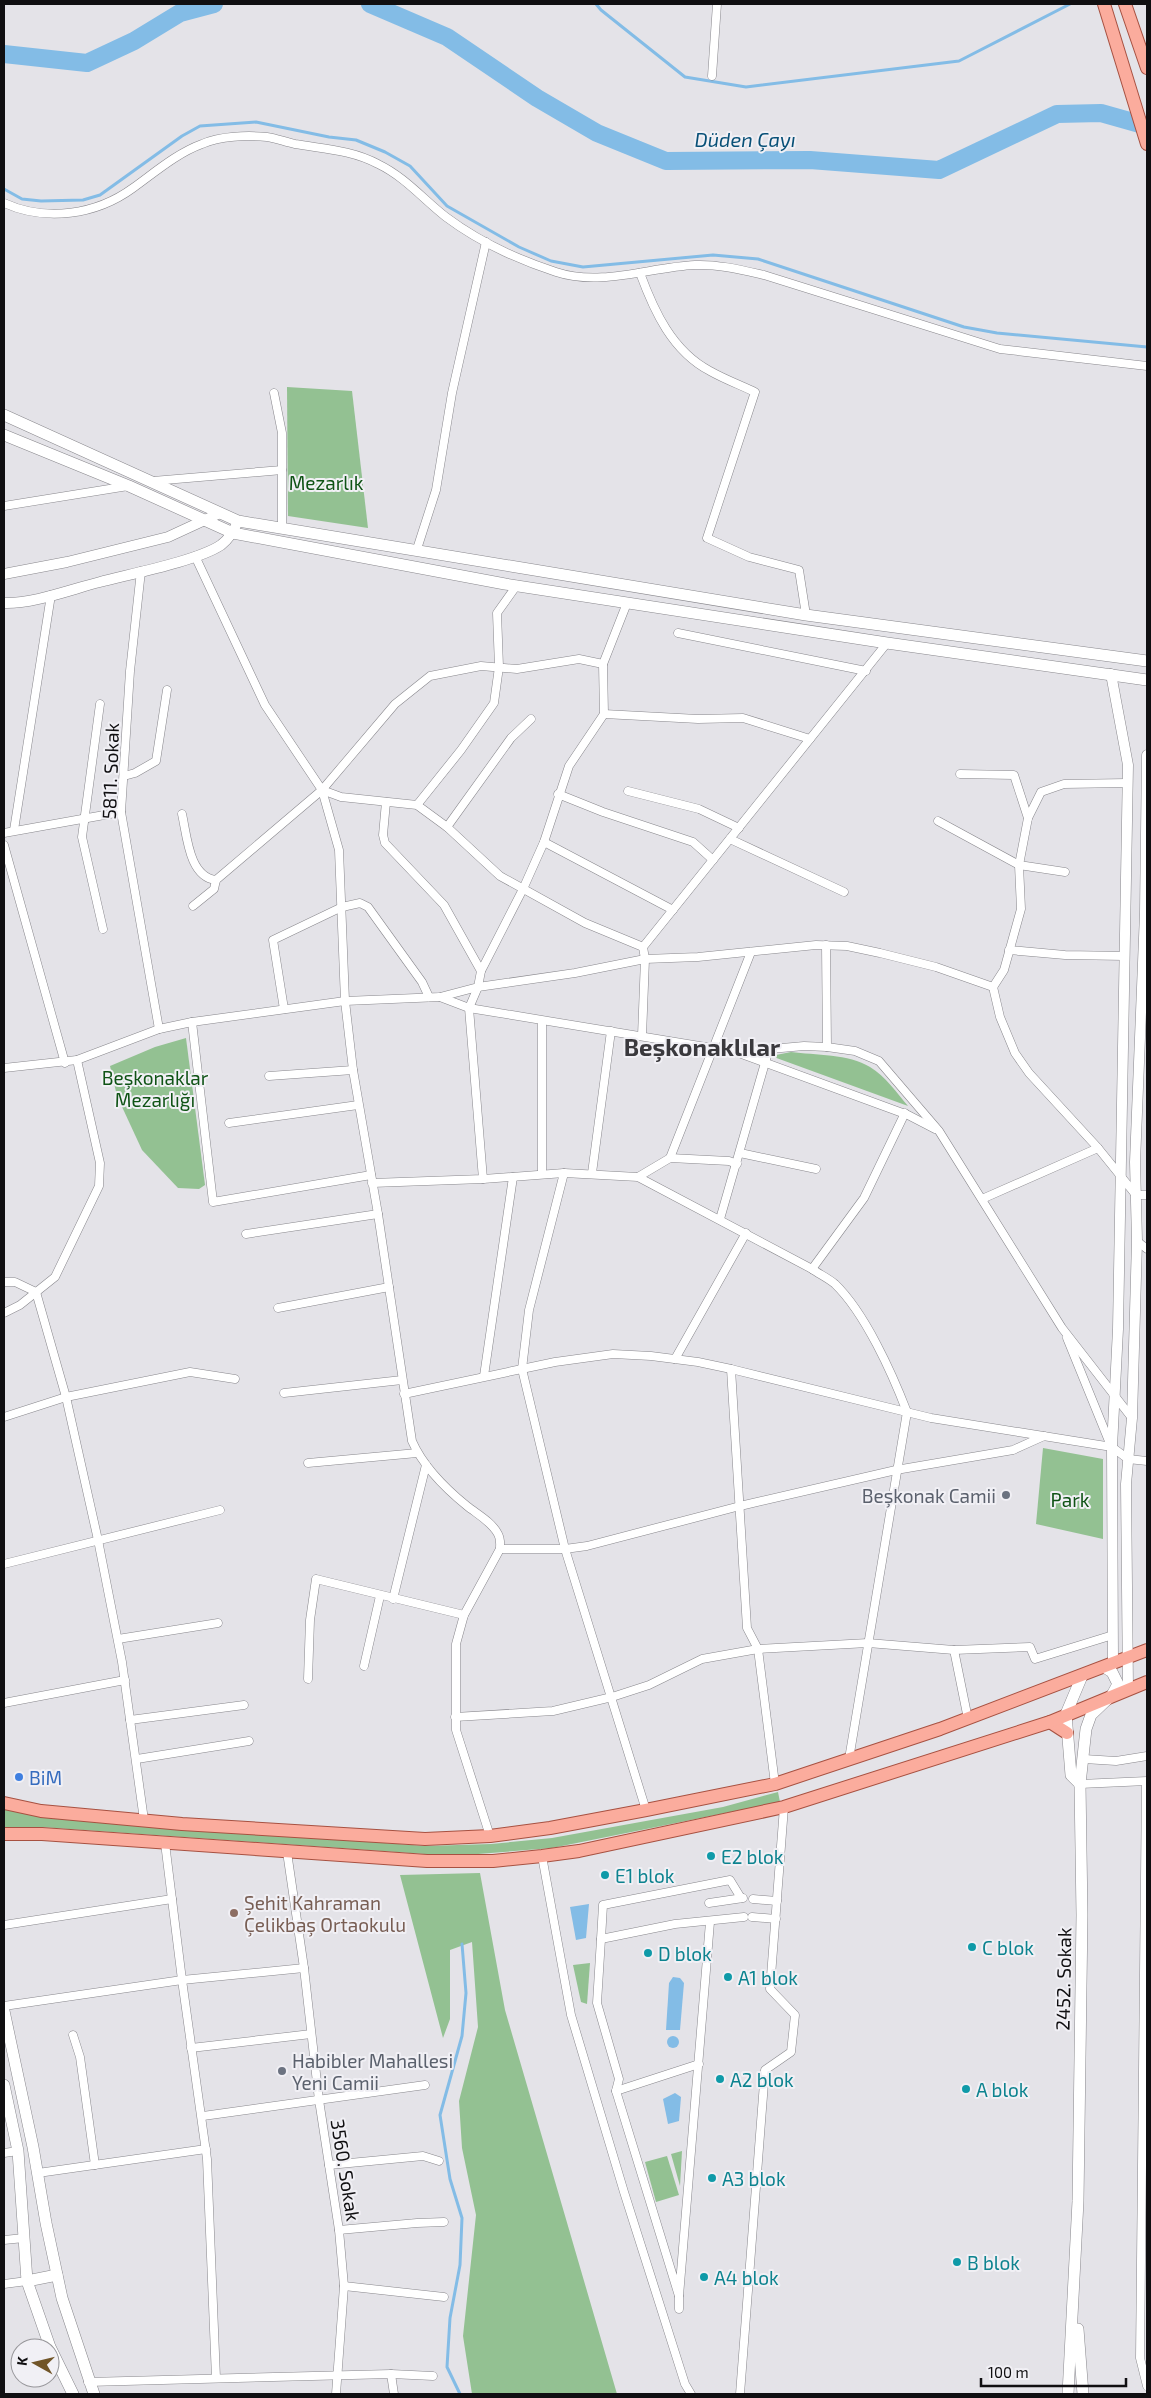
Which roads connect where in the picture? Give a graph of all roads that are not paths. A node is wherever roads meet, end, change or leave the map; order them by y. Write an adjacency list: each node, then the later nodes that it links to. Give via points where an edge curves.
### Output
1 (717, 4): 5 (street)
2 (1104, 4): 6 (main road)
3 (1125, 4): 4 (main road)
4 (1147, 68)
5 (712, 76)
6 (1147, 144)
7 (4, 204): 8 (street, via 26,211 72,213 91,210 130,190 202,144 228,138 267,137 349,152 378,164 402,178 447,217)
8 (486, 242): 9 (street, via 559,273 583,277); 23 (street, via 452,393 436,490)
9 (640, 273): 10 (street, via 695,265 732,268 764,275 1000,349); 31 (street, via 651,302 673,341 708,370 755,392 707,538 748,557 799,570)
10 (1147, 366)
11 (274, 393): 14 (street, via 282,433)
12 (4, 415): 15 (main road)
13 (4, 434): 16 (main road)
14 (282, 470): 15 (street); 21 (street)
15 (151, 481): 18 (main road)
16 (129, 486): 17 (street); 19 (main road)
17 (4, 506)
18 (220, 513): 19 (street); 20 (main road)
19 (202, 520): 22 (main road); 26 (street, via 168,537)
20 (238, 521): 21 (main road); 22 (street)
21 (282, 528): 23 (main road)
22 (233, 533): 24 (street, via 220,546); 27 (main road)
23 (417, 549): 31 (main road)
24 (194, 556): 25 (street); 50 (street, via 265,705)
25 (141, 571): 28 (street); 47 (street, 5811. Sokak, via 130,671)
26 (4, 574)
27 (517, 586): 29 (main road); 36 (street, via 497,613)
28 (51, 594): 30 (street); 62 (street)
29 (627, 602): 33 (main road); 35 (street)
30 (7, 604)
31 (806, 616): 34 (main road)
32 (678, 633): 37 (street)
33 (886, 642): 37 (street); 38 (main road)
34 (1147, 661)
35 (603, 664): 36 (street, via 579,659 517,668); 42 (street)
36 (498, 667): 50 (street, via 481,666 430,676 395,704); 54 (street, via 494,703)
37 (866, 671): 44 (street)
38 (1111, 674): 39 (main road); 49 (street, via 1128,765)
39 (1147, 680)
40 (167, 690): 47 (street, via 156,762)
41 (100, 704): 58 (street)
42 (604, 714): 44 (street, via 743,718); 52 (street, via 569,766)
43 (532, 719): 60 (street, via 511,738)
44 (810, 740): 61 (street)
45 (1147, 755): 48 (street)
46 (960, 774): 57 (street, via 1014,775)
47 (124, 776): 55 (street, 5811. Sokak)
48 (1147, 782): 76 (street)
49 (1127, 783): 57 (street, via 1064,784 1041,792); 82 (street)
50 (322, 790): 53 (street, via 341,797); 70 (street); 74 (street, via 339,850)
51 (628, 791): 61 (street, via 699,809)
52 (558, 794): 65 (street); 67 (street, via 693,842)
53 (386, 802): 54 (street); 84 (street, via 385,843 444,905)
54 (417, 805): 60 (street)
55 (121, 812): 58 (street); 94 (street, 5811. Sokak)
56 (182, 814): 70 (street, via 196,866 205,877)
57 (1028, 818): 68 (street)
58 (83, 820): 62 (street); 77 (street, via 82,837)
59 (938, 821): 68 (street)
60 (447, 827): 71 (street, via 500,876)
61 (739, 828): 64 (street)
62 (14, 830): 63 (street)
63 (4, 833)
64 (730, 839): 67 (street); 72 (street)
65 (544, 842): 71 (street); 75 (street)
66 (4, 844): 103 (street)
67 (713, 860): 75 (street)
68 (1019, 865): 69 (street); 80 (street, via 1021,908)
69 (1065, 872)
70 (216, 880): 73 (street, via 214,889)
71 (523, 889): 79 (street, via 585,923); 84 (street)
72 (844, 892)
73 (193, 906)
74 (342, 908): 88 (street, via 360,903 368,907 422,982); 89 (street); 91 (street, via 273,940)
75 (673, 910): 79 (street)
76 (1146, 913): 104 (street)
77 (103, 929)
78 (826, 945): 81 (street); 85 (street, via 847,946 927,965); 98 (street)
79 (643, 947): 83 (street)
80 (1009, 950): 82 (street, via 1065,956); 85 (street, via 1004,970)
81 (751, 952): 83 (street); 97 (street)
82 (1125, 956): 120 (street)
83 (645, 959): 86 (street); 96 (street)
84 (481, 971): 86 (street)
85 (992, 987): 112 (street, via 1015,1053 1028,1073)
86 (478, 988): 87 (street); 90 (street)
87 (440, 997): 88 (street); 90 (street)
88 (429, 998): 89 (street)
89 (345, 1001): 91 (street); 106 (street)
90 (469, 1008): 92 (street); 124 (street)
91 (284, 1009): 93 (street)
92 (542, 1021): 95 (street); 119 (street)
93 (192, 1022): 94 (street); 123 (street, via 213,1202)
94 (160, 1029): 101 (street)
95 (611, 1031): 96 (street); 118 (street)
96 (642, 1036): 97 (street)
97 (714, 1047): 100 (street); 114 (street)
98 (827, 1047): 99 (street); 111 (street, via 855,1051 879,1061)
99 (769, 1049): 100 (street); 102 (street)
100 (736, 1052): 102 (street)
101 (77, 1060): 103 (street); 137 (street, via 100,1163 99,1186 55,1278)
102 (765, 1062): 109 (street); 113 (street)
103 (65, 1063): 105 (street)
104 (1143, 1065): 125 (street)
105 (4, 1068)
106 (353, 1070): 107 (street); 108 (street)
107 (268, 1076)
108 (358, 1105): 110 (street); 123 (street)
109 (904, 1113): 111 (street); 134 (street, via 864,1198)
110 (229, 1123)
111 (939, 1131): 127 (street)
112 (1098, 1148): 120 (street); 127 (street)
113 (740, 1153): 115 (street); 116 (street)
114 (670, 1158): 115 (street); 122 (street)
115 (737, 1164): 129 (street)
116 (816, 1169)
117 (564, 1173): 118 (street); 119 (street); 142 (street, via 529,1310)
118 (592, 1173): 122 (street)
119 (542, 1174): 121 (street)
120 (1121, 1175): 125 (street); 149 (street)
121 (512, 1177): 124 (street); 144 (street)
122 (638, 1177): 129 (street)
123 (371, 1179): 124 (street); 128 (street)
124 (483, 1179)
125 (1136, 1194): 126 (street); 132 (street)
126 (1147, 1194)
127 (982, 1199): 140 (street)
128 (378, 1214): 131 (street); 136 (street)
129 (720, 1219): 130 (street)
130 (746, 1233): 134 (street); 141 (street)
131 (246, 1234)
132 (1136, 1241): 133 (street); 153 (street)
133 (1147, 1249)
134 (812, 1269): 151 (street, via 834,1283 854,1308 893,1375)
135 (4, 1282): 137 (street, via 15,1282)
136 (389, 1287): 138 (street); 146 (street)
137 (36, 1292): 139 (street); 150 (street)
138 (278, 1308)
139 (4, 1313)
140 (1062, 1328): 149 (street); 155 (street)
141 (675, 1359): 142 (street, via 613,1354); 143 (street)
142 (522, 1369): 144 (street); 166 (street)
143 (731, 1369): 151 (street); 162 (street)
144 (484, 1376): 148 (street)
145 (236, 1379): 150 (street, via 190,1372)
146 (402, 1380): 147 (street); 148 (street)
147 (284, 1393)
148 (404, 1394): 156 (street)
149 (1114, 1396): 153 (street); 155 (street)
150 (66, 1397): 152 (street); 164 (street)
151 (907, 1412): 154 (street); 161 (street)
152 (4, 1417)
153 (1132, 1418): 157 (street)
154 (1044, 1436): 155 (street); 161 (street, via 1012,1450)
155 (1112, 1447): 157 (street); 172 (street)
156 (417, 1453): 159 (street); 160 (street)
157 (1128, 1459): 158 (street); 178 (street)
158 (1147, 1461)
159 (308, 1464)
160 (426, 1465): 165 (street, via 498,1533); 169 (street)
161 (896, 1470): 162 (street); 174 (street)
162 (740, 1506): 166 (street); 175 (street, via 747,1628)
163 (220, 1510): 164 (street)
164 (98, 1540): 167 (street); 173 (street)
165 (500, 1549): 166 (street); 170 (street)
166 (565, 1549): 187 (street)
167 (4, 1564)
168 (380, 1596): 169 (street); 180 (street); 182 (street, via 316,1579 310,1620)
169 (393, 1599): 170 (street)
170 (464, 1615): 191 (street, via 456,1644)
171 (218, 1623): 173 (street)
172 (1113, 1635): 176 (street, via 1035,1659 1030,1647); 179 (street)
173 (118, 1639): 183 (street)
174 (868, 1643): 175 (street); 176 (street); 199 (street)
175 (758, 1649): 187 (street, via 702,1659 649,1685); 202 (street)
176 (954, 1650): 192 (street)
177 (1147, 1650): 178 (main road)
178 (1126, 1658): 179 (main road); 185 (street)
179 (1108, 1665): 181 (main road); 186 (main road, via 1118,1684)
180 (364, 1666)
181 (1082, 1676): 190 (main road, 2452. Sokak); 192 (main road)
182 (308, 1679)
183 (125, 1680): 188 (street); 193 (street)
184 (1147, 1682): 185 (main road)
185 (1128, 1689): 186 (main road)
186 (1112, 1695): 190 (main road); 200 (main road, via 1091,1715 1086,1729)
187 (612, 1697): 191 (street, via 553,1711); 206 (street)
188 (4, 1703)
189 (244, 1705): 193 (street)
190 (1066, 1714): 194 (main road); 195 (main road, 2452. Sokak)
191 (455, 1717): 209 (street, via 456,1730)
192 (968, 1719): 199 (main road)
193 (130, 1720): 198 (street)
194 (1050, 1722): 195 (main road); 205 (main road)
195 (1066, 1733): 203 (main road, 2452. Sokak, via 1071,1775)
196 (249, 1741): 198 (street)
197 (1147, 1756): 200 (street, via 1116,1761)
198 (137, 1759): 207 (street)
199 (849, 1759): 202 (main road)
200 (1084, 1759): 203 (main road)
201 (1147, 1781): 203 (street); 258 (street, via 1140,2358)
202 (775, 1784): 206 (main road)
203 (1080, 1784): 249 (main road, 2452. Sokak, via 1078,2201)
204 (4, 1802): 207 (main road, via 41,1811)
205 (784, 1807): 212 (main road); 215 (street)
206 (646, 1810): 209 (main road)
207 (144, 1820): 209 (main road, via 425,1839)
208 (4, 1834): 210 (main road)
209 (490, 1836)
210 (165, 1843): 211 (main road); 214 (street)
211 (287, 1852): 212 (main road, via 454,1862); 221 (street, 3560. Sokak)
212 (542, 1856): 263 (street, via 571,2015 647,2266)
213 (746, 1898): 215 (street); 216 (street); 220 (street, via 730,1880 603,1905)
214 (172, 1899): 219 (street); 222 (street)
215 (777, 1900): 217 (street)
216 (709, 1903)
217 (776, 1919): 218 (street, via 748,1917); 264 (street, via 770,1989 795,2015 791,2052 764,2070)
218 (710, 1922): 220 (street, via 675,1924); 228 (street)
219 (4, 1925)
220 (601, 1939): 231 (street, via 597,2004 619,2079)
221 (304, 1968): 222 (street); 225 (street, 3560. Sokak)
222 (182, 1980): 223 (street); 227 (street)
223 (4, 2006)
224 (4, 2011): 240 (main road)
225 (311, 2034): 227 (street); 232 (street, 3560. Sokak)
226 (73, 2035): 238 (street, via 80,2057)
227 (191, 2048): 233 (street)
228 (699, 2064): 231 (street); 250 (street)
229 (4, 2085): 235 (main road)
230 (425, 2085): 232 (street)
231 (616, 2091): 250 (street)
232 (319, 2100): 233 (street); 239 (street, 3560. Sokak)
233 (202, 2116): 234 (street)
234 (206, 2149): 238 (street); 256 (street)
235 (18, 2151): 236 (street); 243 (main road)
236 (4, 2153)
237 (439, 2161): 239 (street, via 423,2156)
238 (95, 2165): 240 (street)
239 (329, 2165): 242 (street, 3560. Sokak)
240 (38, 2173): 245 (main road)
241 (444, 2222): 242 (street)
242 (339, 2230): 248 (street, 3560. Sokak)
243 (24, 2238): 244 (street); 246 (main road)
244 (4, 2240)
245 (57, 2276): 246 (main road); 257 (main road)
246 (27, 2281): 247 (street); 259 (main road, via 50,2347)
247 (4, 2284)
248 (344, 2286): 251 (street); 254 (street, 3560. Sokak)
249 (1074, 2290): 265 (main road, 2452. Sokak); 266 (main road, 2452. Sokak)
250 (679, 2296): 252 (street)
251 (444, 2297)
252 (679, 2309)
253 (392, 2374): 254 (street); 255 (street); 262 (street)
254 (338, 2376): 256 (street); 261 (street, 3560. Sokak)
255 (433, 2376)
256 (216, 2378): 257 (street)
257 (88, 2382): 260 (main road)
258 (1147, 2386)
259 (73, 2394)
260 (94, 2394)
261 (336, 2394)
262 (394, 2394)
263 (691, 2394)
264 (740, 2394)
265 (1068, 2394)
266 (1083, 2394)

